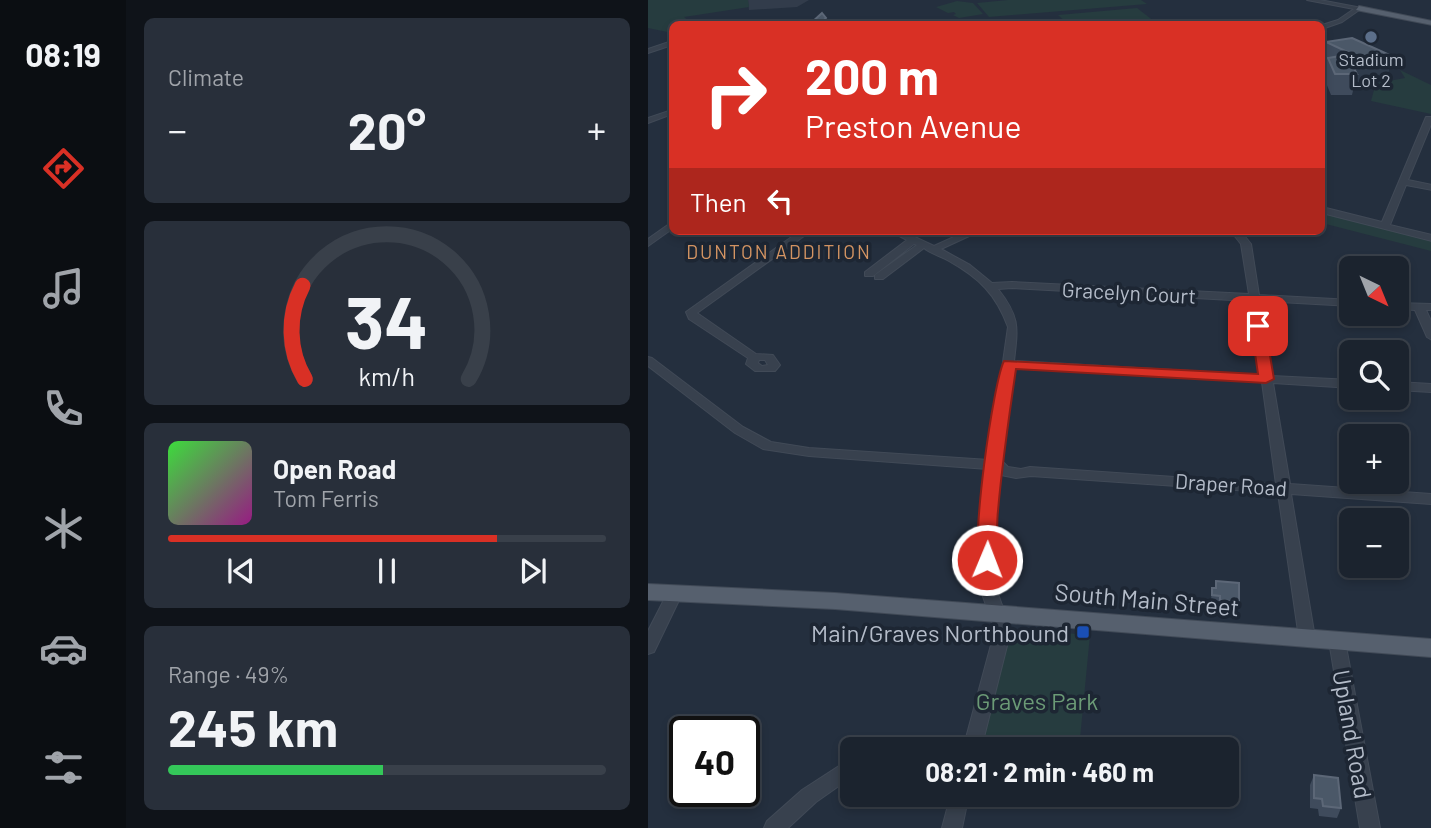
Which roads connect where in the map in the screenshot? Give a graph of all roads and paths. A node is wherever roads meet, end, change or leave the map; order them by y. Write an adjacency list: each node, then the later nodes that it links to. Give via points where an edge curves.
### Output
1 (1310, 0): 3 (street)
2 (1368, 0): 3 (main road)
3 (1359, 8): 4 (main road); 5 (street)
4 (1431, 23)
5 (1325, 26)
6 (669, 44): 7 (street)
7 (648, 51)
8 (669, 113): 10 (street)
9 (1429, 119): 12 (street)
10 (650, 120): 11 (street)
11 (669, 123)
12 (1403, 182): 13 (street); 15 (street)
13 (1431, 188)
14 (1325, 211): 15 (street)
15 (1385, 226): 21 (street)
16 (669, 227): 22 (street)
17 (800, 235): 32 (street, via 691,312)
18 (903, 235): 23 (street)
19 (960, 235): 23 (street)
20 (1239, 235): 26 (street, via 1246,244)
21 (1431, 238)
22 (648, 243)
23 (923, 245): 24 (street); 25 (street)
24 (874, 276)
25 (991, 286): 26 (street, Gracelyn Court); 34 (street, via 1011,320)
26 (1254, 298): 27 (street, Gracelyn Court); 35 (street)
27 (1339, 302)
28 (1409, 307): 29 (street)
29 (1419, 307): 30 (street); 31 (street)
30 (1431, 307)
31 (1431, 337)
32 (754, 357)
33 (648, 360): 39 (street, Draper Road, via 739,430 768,446)
34 (1009, 364): 35 (street); 39 (street)
35 (1266, 379): 36 (street); 40 (street)
36 (1339, 383)
37 (1409, 387): 38 (street)
38 (1431, 388)
39 (994, 466): 40 (street, Draper Road, via 1006,473); 44 (street, via 986,537 990,594)
40 (1283, 488): 41 (street, Draper Road); 45 (street)
41 (1431, 499)
42 (648, 592): 43 (main road, South Main Street)
43 (674, 593): 44 (main road, South Main Street); 47 (street)
44 (998, 614): 45 (main road, South Main Street); 49 (street, via 1003,630)
45 (1307, 638): 46 (main road, South Main Street)
46 (1337, 641): 48 (main road, South Main Street); 54 (street, Upland Road)
47 (648, 647)
48 (1431, 648)
49 (975, 737)
50 (840, 774): 52 (street)
51 (957, 807): 53 (street)
52 (773, 828)
53 (952, 828)
54 (1370, 828)

